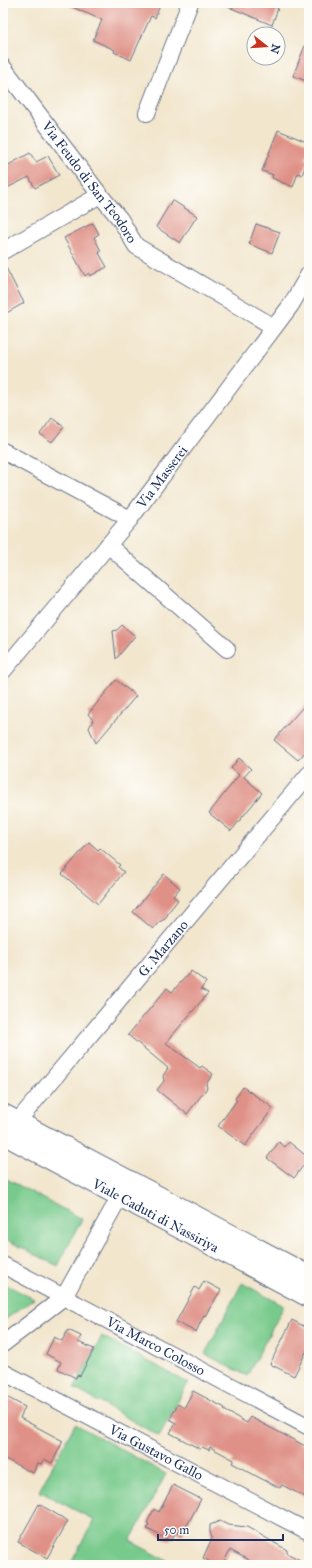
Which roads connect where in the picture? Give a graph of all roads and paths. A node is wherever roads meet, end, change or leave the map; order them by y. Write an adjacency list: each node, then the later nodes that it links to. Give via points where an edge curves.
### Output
1 (190, 3): 3 (street)
2 (3, 67): 4 (street, Via Feudo di San Teodoro)
3 (147, 113)
4 (100, 195): 5 (street); 7 (street, Via Feudo di San Teodoro, via 120,219 136,246)
5 (3, 251)
6 (309, 274): 7 (street, Via Masserei)
7 (274, 327): 9 (street, Via Masserei)
8 (3, 451): 9 (street)
9 (130, 519): 10 (street, Via Masserei)
10 (108, 545): 11 (street); 12 (street, Via Masserei)
11 (227, 649)
12 (3, 670)
13 (309, 774): 14 (street, G. Marzano)
14 (8, 1123): 15 (main road, Viale Caduti di Nassiriya); 17 (main road, Viale Caduti di Nassiriya)
15 (120, 1196): 18 (street); 19 (main road, Viale Caduti di Nassiriya)
16 (3, 1265): 18 (street, Via Marco Colosso)
17 (309, 1276)
18 (64, 1297): 20 (street); 22 (street, Via Marco Colosso)
19 (309, 1297)
20 (3, 1344)
21 (3, 1372): 23 (street, Via Gustavo Gallo)
22 (309, 1427)
23 (309, 1532)

